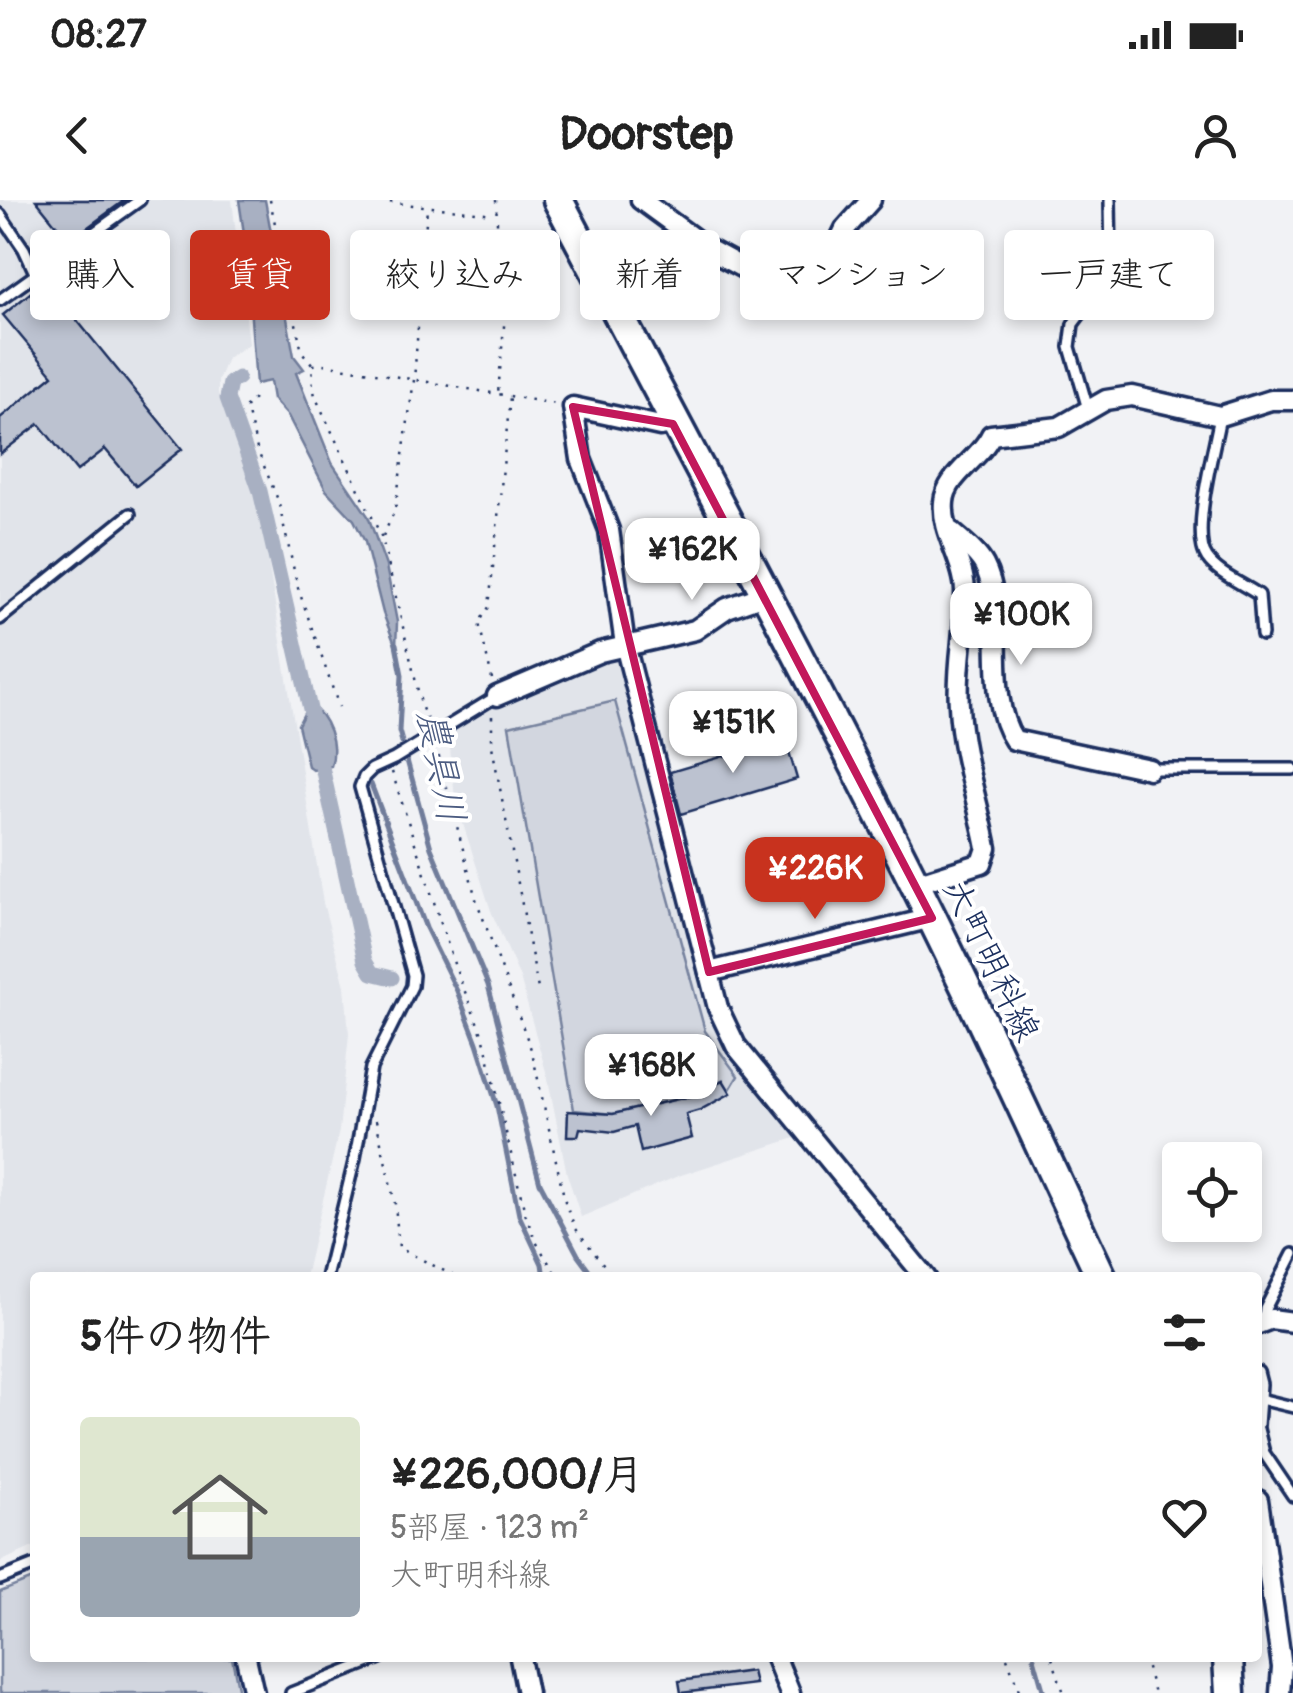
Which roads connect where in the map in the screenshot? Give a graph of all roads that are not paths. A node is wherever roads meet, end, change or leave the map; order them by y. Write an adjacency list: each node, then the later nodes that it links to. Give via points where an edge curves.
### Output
1 (140, 200): 7 (lane)
2 (558, 200): 14 (main road, 大町明科線)
3 (640, 200): 4 (street, via 708,249 769,282 790,283 826,266 845,229)
4 (871, 200)
5 (1110, 200): 12 (lane, via 1111,266 1073,324 1070,347)
6 (0, 214): 8 (lane)
7 (98, 230)
8 (30, 262)
9 (30, 279): 10 (lane)
10 (0, 300)
11 (1293, 400): 13 (street)
12 (1088, 409): 13 (street, via 1132,396); 16 (street, via 1059,427 991,435 948,487)
13 (1220, 416): 19 (lane, via 1201,548 1210,563 1259,595)
14 (673, 424): 17 (main road, 大町明科線); 20 (street, via 572,407 581,459 608,530)
15 (130, 514): 18 (lane)
16 (947, 528): 22 (street, via 986,568 997,669 1014,740); 24 (street, via 965,589 959,710 987,848 974,868 925,881)
17 (767, 594): 20 (street, via 726,608 695,630); 24 (main road, 大町明科線)
18 (0, 619)
19 (1262, 635)
20 (624, 644): 21 (street); 26 (street)
21 (497, 696): 28 (lane, via 372,769 360,787 414,976 379,1046)
22 (1149, 769): 23 (lane)
23 (1293, 769)
24 (909, 874): 25 (main road, 大町明科線)
25 (932, 918): 26 (street); 30 (main road, 大町明科線)
26 (709, 972): 29 (street, via 736,1046)
27 (1293, 1254): 31 (lane)
28 (327, 1272)
29 (921, 1272)
30 (1099, 1272)
31 (1262, 1319)
32 (1262, 1322): 33 (street)
33 (1293, 1322)
34 (1262, 1399): 35 (lane)
35 (1293, 1407)
36 (1262, 1444): 37 (lane)
37 (1293, 1496)
38 (1262, 1528): 51 (street)
39 (30, 1567): 40 (lane)
40 (0, 1579)
41 (247, 1662): 46 (street)
42 (370, 1662): 47 (lane)
43 (521, 1662): 48 (street)
44 (778, 1662): 49 (street)
45 (1228, 1662): 50 (main road)
46 (254, 1693)
47 (291, 1693)
48 (527, 1693)
49 (790, 1693)
50 (1230, 1693)
51 (1280, 1693)

